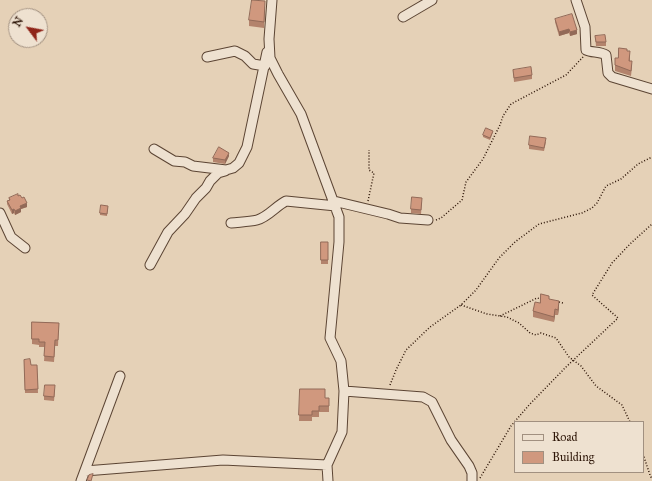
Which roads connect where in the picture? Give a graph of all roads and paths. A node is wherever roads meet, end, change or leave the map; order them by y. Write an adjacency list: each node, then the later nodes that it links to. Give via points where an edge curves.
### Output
1 (272, 0): 5 (street)
2 (432, 0): 4 (street)
3 (576, 0): 6 (street, via 584,27)
4 (403, 17)
5 (269, 39): 8 (street); 14 (street, via 270,58 301,114)
6 (586, 50): 9 (street, via 606,55 608,73 612,77); 17 (path, via 582,59 566,75 512,104 503,116 483,160 466,182 462,200 441,218)
7 (207, 57): 8 (street, via 235,52 253,64)
8 (265, 66): 13 (street, via 247,147 239,163)
9 (652, 89)
10 (154, 149): 13 (street, via 174,161)
11 (369, 150): 15 (path, via 369,170 374,173)
12 (652, 156): 25 (path, via 621,179 606,186 597,204 592,208 539,224 515,242)
13 (226, 170): 21 (street, via 218,173 210,181 168,232)
14 (335, 204): 15 (street); 18 (street, via 286,201 257,220); 29 (street, via 339,217 339,242 330,338 341,361)
15 (366, 208): 17 (street, via 400,218)
16 (0, 214): 20 (street, via 11,237)
17 (428, 220)
18 (231, 223)
19 (652, 224): 27 (path, via 612,263 592,295 618,318)
20 (25, 248)
21 (150, 265)
22 (543, 299): 26 (path, via 537,298)
23 (557, 302): 24 (path)
24 (563, 303)
25 (461, 305): 26 (path); 30 (path, via 430,327 406,350)
26 (500, 316): 27 (path, via 519,323 530,333 541,333 556,338)
27 (573, 360): 31 (path); 32 (path, via 581,366 596,386 622,405)
28 (120, 376): 36 (street)
29 (344, 391): 30 (street); 35 (street, via 342,432)
30 (387, 394): 40 (street, via 423,398 432,402 451,440 469,466)
31 (515, 421)
32 (630, 421)
33 (514, 422): 41 (path)
34 (644, 457): 37 (path)
35 (327, 466): 36 (street, via 223,460); 39 (street)
36 (85, 470): 38 (street)
37 (652, 479)
38 (81, 481)
39 (328, 481)
40 (472, 481)
41 (478, 481)

